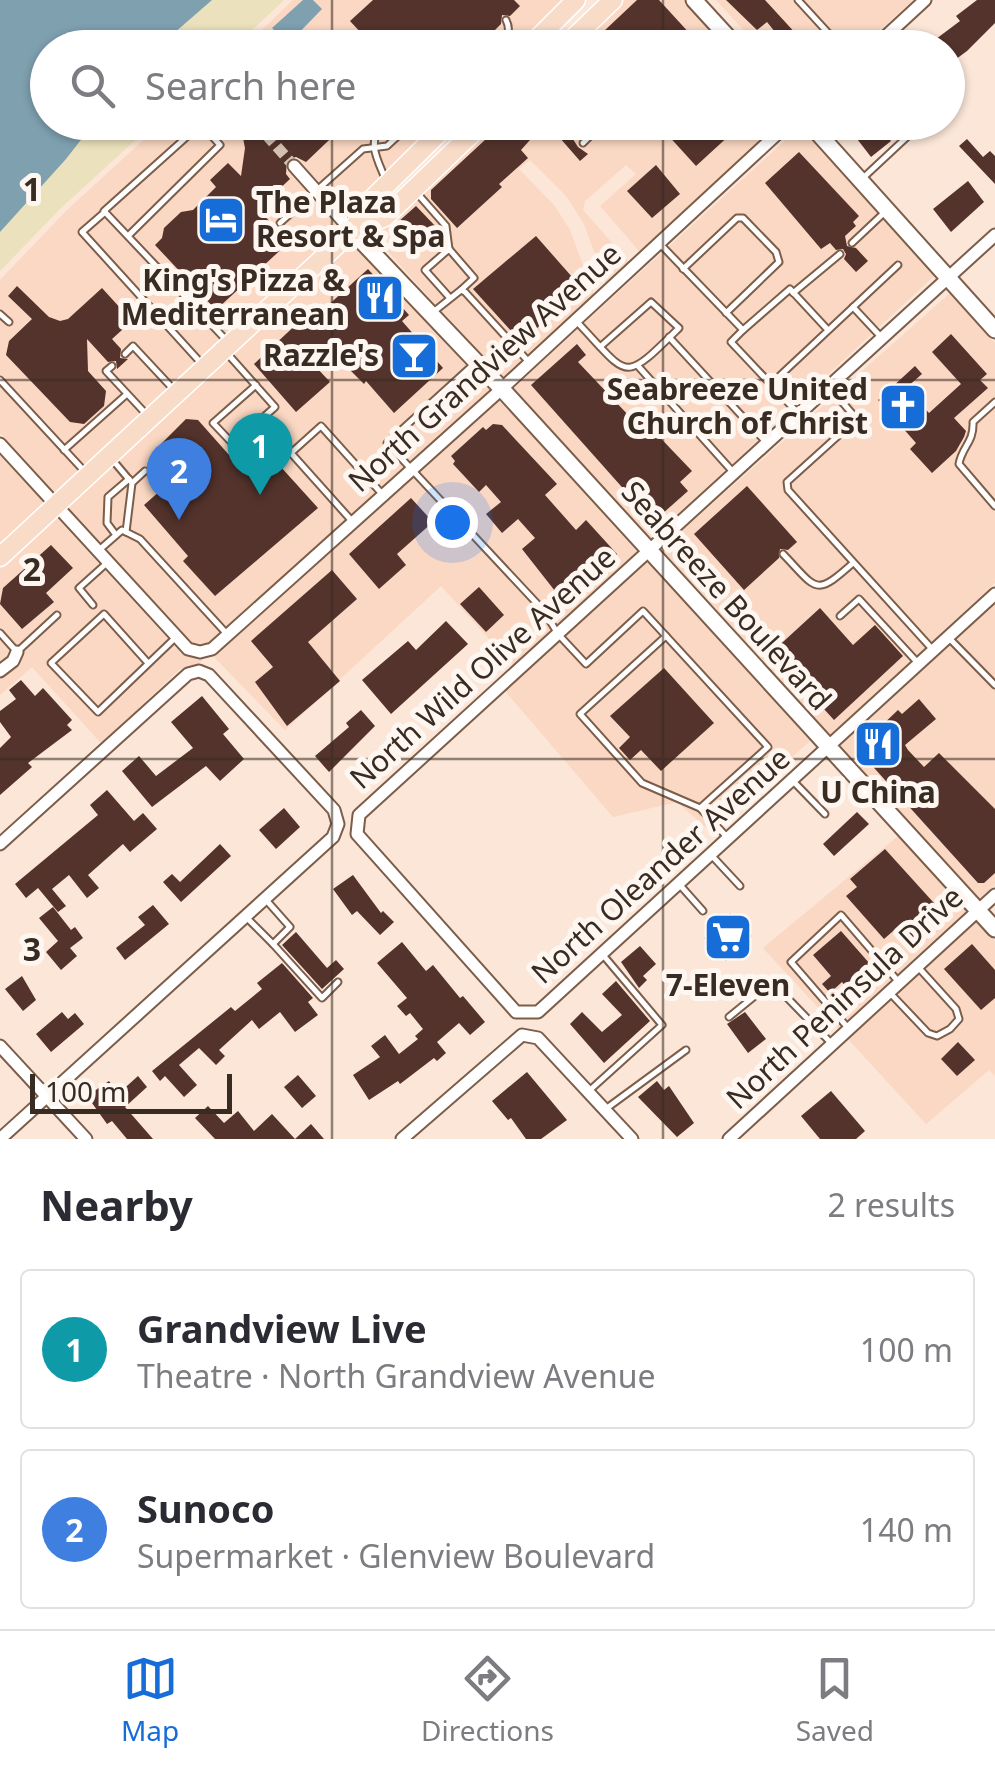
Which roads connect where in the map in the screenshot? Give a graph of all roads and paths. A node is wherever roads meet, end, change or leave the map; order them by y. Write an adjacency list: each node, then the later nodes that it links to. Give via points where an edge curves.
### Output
1 (576, 0): 8 (main road)
2 (612, 0): 9 (main road)
3 (694, 0): 10 (main road)
4 (798, 0): 11 (lane)
5 (924, 0): 12 (street)
6 (506, 20): 7 (lane)
7 (508, 30)
8 (546, 30)
9 (581, 30)
10 (722, 30)
11 (826, 30)
12 (892, 30)
13 (184, 140): 29 (lane)
14 (215, 140): 32 (lane, via 220,145)
15 (374, 140): 22 (lane)
16 (394, 140): 22 (lane)
17 (432, 140): 25 (main road)
18 (465, 140): 26 (main road)
19 (771, 140): 35 (street, North Grandview Avenue)
20 (824, 140): 24 (main road)
21 (904, 140): 24 (lane)
22 (373, 148): 25 (lane); 27 (lane, via 363,149)
23 (294, 166): 27 (street, Seabreeze Boulevard)
24 (861, 180): 28 (main road)
25 (387, 184): 31 (main road)
26 (414, 189): 31 (main road, via 385,217); 36 (lane, via 446,226)
27 (317, 191): 30 (lane); 31 (street, Seabreeze Boulevard)
28 (888, 209): 34 (lane); 40 (main road)
29 (105, 212): 32 (lane); 62 (lane, via 82,232)
30 (280, 223)
31 (352, 231): 47 (main road, Seabreeze Boulevard); 56 (main road)
32 (128, 236): 56 (lane)
33 (995, 236): 40 (street, North Wild Olive Avenue)
34 (852, 243)
35 (660, 244): 39 (lane); 48 (street, North Grandview Avenue)
36 (449, 249): 41 (lane, via 474,278); 43 (lane, via 425,270)
37 (840, 254): 42 (lane)
38 (898, 265): 44 (lane)
39 (683, 269): 45 (lane); 45 (lane, via 744,218 779,262)
40 (949, 277): 52 (main road); 54 (street, North Wild Olive Avenue)
41 (460, 290): 43 (lane); 59 (lane)
42 (793, 293): 50 (lane); 51 (lane)
43 (450, 298): 47 (lane)
44 (853, 307): 51 (lane); 54 (lane)
45 (726, 313): 50 (lane)
46 (0, 314): 49 (lane)
47 (431, 314): 58 (main road, Seabreeze Boulevard)
48 (576, 321): 55 (lane); 59 (street, North Grandview Avenue)
49 (9, 322)
50 (743, 330): 64 (lane, via 731,342)
51 (828, 330): 64 (lane)
52 (995, 330)
53 (670, 338): 55 (lane, via 680,328 651,302); 61 (lane); 73 (lane)
54 (882, 338): 66 (street, North Wild Olive Avenue)
55 (600, 346): 61 (lane, via 621,368)
56 (227, 347): 62 (main road); 65 (lane)
57 (125, 354): 68 (lane, via 133,346)
58 (476, 362): 67 (main road, Seabreeze Boulevard); 77 (lane, via 388,443)
59 (530, 363): 67 (street, North Grandview Avenue)
60 (112, 366): 69 (lane, via 106,371)
61 (638, 366): 79 (lane)
62 (204, 368): 68 (main road)
63 (0, 380): 75 (lane)
64 (771, 384): 71 (lane)
65 (256, 385): 65 (lane, via 274,406 233,444 214,423)
66 (829, 387): 71 (street, North Wild Olive Avenue); 93 (lane, via 854,417 787,482 788,490)
67 (502, 389): 77 (street, North Grandview Avenue); 89 (main road, Seabreeze Boulevard)
68 (177, 393): 72 (main road)
69 (128, 394): 72 (lane); 75 (lane)
70 (995, 402): 84 (lane, via 973,422 974,436 959,464)
71 (799, 414): 73 (street, North Wild Olive Avenue)
72 (150, 418): 76 (main road)
73 (766, 443): 79 (street, North Wild Olive Avenue)
74 (0, 444): 83 (street)
75 (64, 450): 80 (lane)
76 (109, 456): 80 (main road); 81 (lane)
77 (412, 470): 82 (street, North Grandview Avenue); 99 (lane)
78 (145, 471): 81 (lane)
79 (734, 473): 89 (street, North Wild Olive Avenue)
80 (88, 476): 83 (main road)
81 (131, 481): 86 (lane); 87 (lane, via 108,498 106,523)
82 (383, 496): 85 (street, North Grandview Avenue); 85 (lane, via 321,426 291,453)
83 (56, 505): 88 (street); 91 (main road)
84 (995, 506)
85 (353, 522): 100 (street, North Grandview Avenue)
86 (126, 532): 87 (lane); 100 (lane, via 140,539)
87 (116, 535): 88 (lane)
88 (98, 551): 92 (street)
89 (648, 552): 99 (street, North Wild Olive Avenue); 110 (main road, Seabreeze Boulevard)
90 (784, 554): 93 (lane, via 822,587)
91 (0, 557)
92 (108, 562): 95 (lane, via 79,588); 102 (street)
93 (854, 563): 104 (lane)
94 (995, 594): 103 (street, North Oleander Avenue)
95 (93, 604)
96 (57, 615): 105 (lane)
97 (840, 616): 107 (lane, via 859,600)
98 (0, 634): 105 (lane)
99 (558, 634): 101 (lane, via 586,664 643,611); 131 (street, North Wild Olive Avenue, via 359,815 356,830 516,1012)
100 (228, 635): 102 (street, North Grandview Avenue, via 200,652)
101 (666, 636): 112 (lane, via 768,747); 112 (lane, via 580,714 642,783)
102 (176, 637): 106 (lane)
103 (948, 637): 104 (street, North Oleander Avenue); 109 (lane)
104 (934, 651): 107 (street, North Oleander Avenue)
105 (16, 652): 108 (street)
106 (148, 662): 106 (lane, via 98,712 52,663 104,614)
107 (919, 664): 110 (street, North Oleander Avenue)
108 (0, 671)
109 (995, 685)
110 (827, 748): 111 (street, North Oleander Avenue); 121 (main road, Seabreeze Boulevard)
111 (792, 780): 113 (lane); 114 (street, North Oleander Avenue)
112 (700, 808): 114 (lane)
113 (824, 814)
114 (728, 838): 116 (street, North Oleander Avenue)
115 (0, 844): 120 (street, via 199,671 334,810 333,837)
116 (711, 854): 117 (street, North Oleander Avenue); 118 (lane)
117 (679, 884): 122 (lane); 126 (street, North Oleander Avenue)
118 (740, 886)
119 (995, 894): 121 (street, North Peninsula Drive)
120 (265, 900): 123 (street); 125 (lane, via 290,928)
121 (978, 910): 124 (main road, Seabreeze Boulevard); 127 (street, North Peninsula Drive)
122 (702, 911)
123 (246, 916): 125 (lane); 138 (street)
124 (995, 929)
125 (272, 944): 128 (lane, via 322,998)
126 (602, 954): 131 (street, North Oleander Avenue); 137 (lane, via 662,1025)
127 (917, 966): 129 (street, North Peninsula Drive); 130 (lane, via 956,1009 959,1019 950,1030 928,1033)
128 (338, 982)
129 (899, 982): 130 (street, North Peninsula Drive); 133 (lane, via 841,916 816,938 791,962)
130 (889, 992): 133 (street, North Peninsula Drive)
131 (538, 1012)
132 (729, 1017): 134 (lane, via 772,982)
133 (849, 1029): 134 (street, North Peninsula Drive)
134 (832, 1044): 144 (street, North Peninsula Drive)
135 (0, 1046): 138 (street)
136 (686, 1050): 139 (lane)
137 (588, 1092): 139 (street); 142 (street, via 538,1038 518,1036)
138 (47, 1098): 140 (street); 141 (street)
139 (604, 1109): 143 (street)
140 (0, 1139)
141 (86, 1139)
142 (402, 1139)
143 (632, 1139)
144 (730, 1139)

